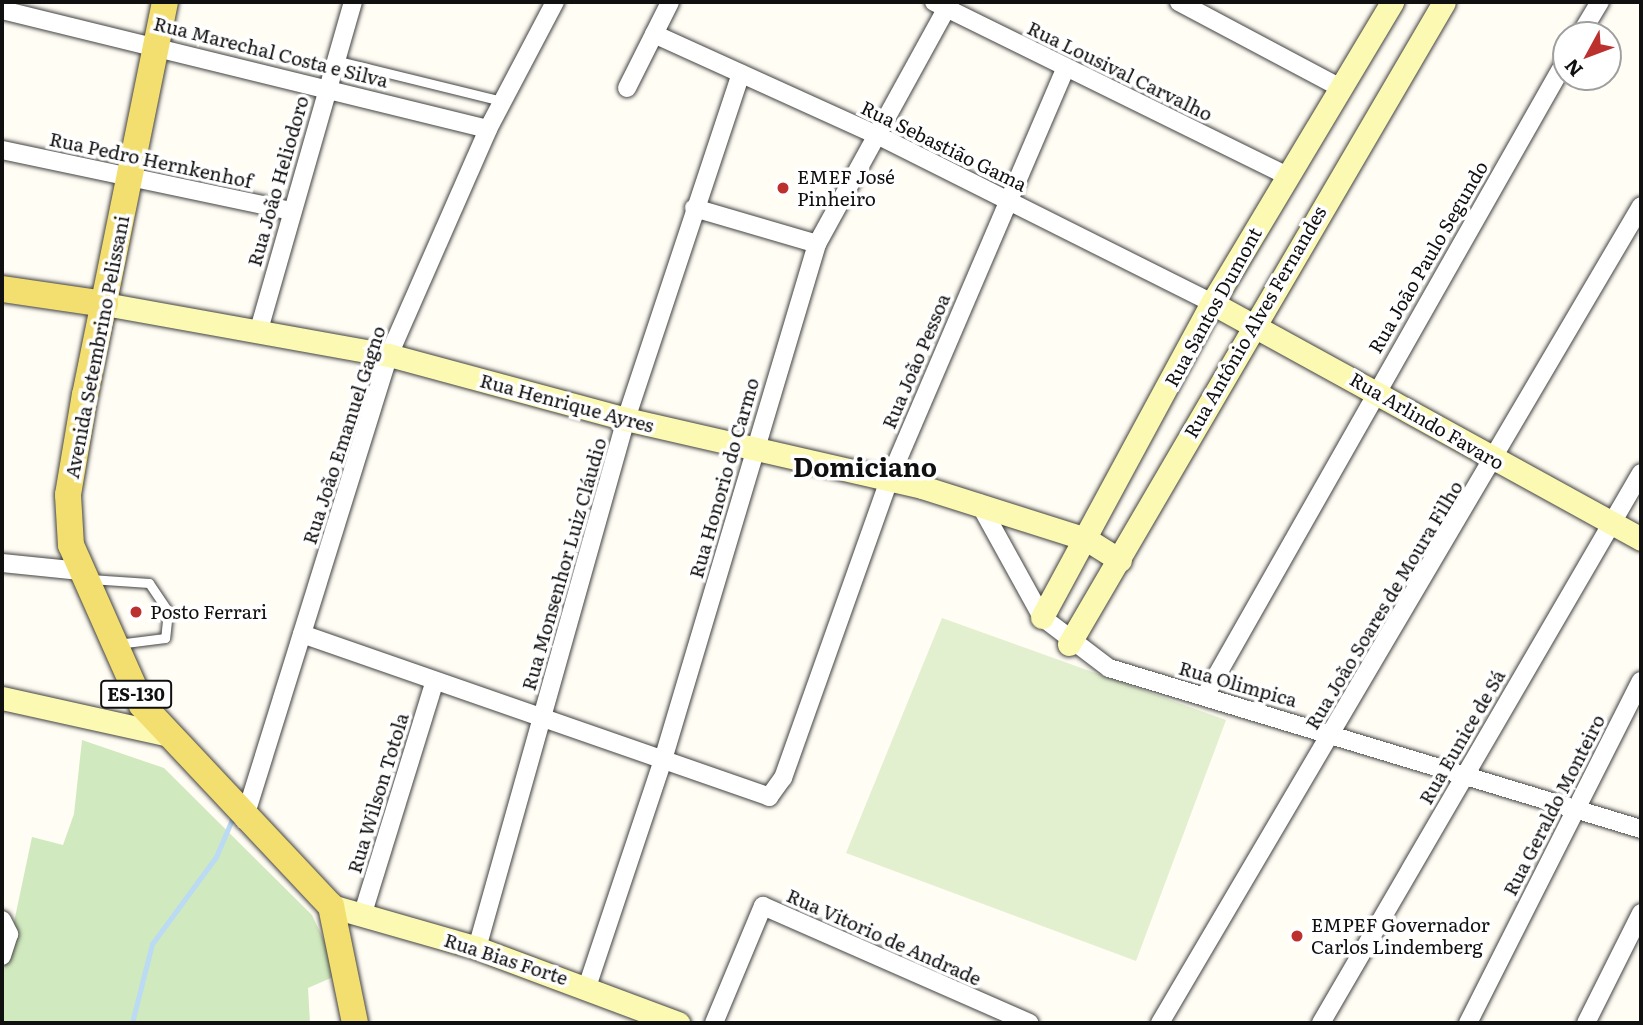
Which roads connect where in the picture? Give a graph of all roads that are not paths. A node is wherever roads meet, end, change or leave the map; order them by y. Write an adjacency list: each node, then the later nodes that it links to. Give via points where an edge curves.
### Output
1 (166, 2): 13 (main road, Avenida Setembrino Pelissani / ES-130)
2 (353, 2): 14 (street, Rua João Heliodoro)
3 (555, 2): 21 (street, Rua João Emanuel Gagno)
4 (670, 2): 12 (street)
5 (1179, 2): 20 (street)
6 (1392, 2): 20 (street, Rua Santos Dumont)
7 (1444, 2): 35 (street, Rua Antônio Alves Fernandes)
8 (1600, 2): 11 (street)
9 (944, 4): 15 (street, Rua Lousival Carvalho); 23 (street, Rua Honorio do Carmo)
10 (2, 10): 13 (street, Rua Marechal Costa e Silva)
11 (1588, 21)
12 (654, 34): 16 (street, Rua Sebastião Gama); 19 (street)
13 (157, 45): 18 (street, Rua Marechal Costa e Silva); 26 (main road, Avenida Setembrino Pelissani / ES-130)
14 (335, 60): 18 (street, Rua João Heliodoro); 21 (lane, Rua Marechal Costa e Silva)
15 (1065, 69): 25 (street, Rua Lousival Carvalho); 27 (street, Rua João Pessoa)
16 (741, 74): 23 (street, Rua Sebastião Gama); 29 (street, Rua Monsenhor Luiz Cláudio)
17 (1552, 84): 38 (street, Rua João Paulo Segundo)
18 (327, 86): 22 (street, Rua Marechal Costa e Silva); 30 (street, Rua João Heliodoro)
19 (627, 88)
20 (1341, 88): 25 (street, Rua Santos Dumont)
21 (502, 101): 22 (street, Rua João Emanuel Gagno)
22 (488, 129): 37 (street, Rua João Emanuel Gagno)
23 (877, 135): 27 (street, Rua Sebastião Gama); 31 (street, Rua Honorio do Carmo)
24 (2, 150): 26 (street, Rua Pedro Hernkenhof)
25 (1288, 176): 33 (street, Rua Santos Dumont)
26 (131, 180): 30 (street, Rua Pedro Hernkenhof); 34 (main road, Avenida Setembrino Pelissani / ES-130)
27 (1006, 200): 33 (street, Rua Sebastião Gama); 43 (street, Rua João Pessoa)
28 (1641, 206): 41 (street, Rua João Soares de Moura Filho)
29 (694, 208): 31 (street); 39 (street, Rua Monsenhor Luiz Cláudio)
30 (291, 211): 36 (street, Rua João Heliodoro)
31 (817, 244): 40 (street, Rua Honorio do Carmo)
32 (2, 289): 34 (main road, Rua Henrique Ayres)
33 (1213, 303): 35 (street, Rua Arlindo Favaro); 46 (street, Rua Santos Dumont)
34 (105, 304): 36 (street, Rua Henrique Ayres); 50 (main road, Avenida Setembrino Pelissani / ES-130, via 68,495)
35 (1256, 323): 38 (street, Rua Arlindo Favaro); 48 (street, Rua Antônio Alves Fernandes)
36 (258, 332): 37 (street, Rua Henrique Ayres)
37 (389, 355): 39 (street, Rua Henrique Ayres); 52 (street, Rua João Emanuel Gagno)
38 (1374, 391): 41 (street, Rua Arlindo Favaro); 57 (street, Rua João Paulo Segundo)
39 (626, 419): 40 (street, Rua Henrique Ayres); 59 (street, Rua Monsenhor Luiz Cláudio)
40 (755, 450): 43 (street, Rua Henrique Ayres); 62 (street, Rua Honorio do Carmo)
41 (1496, 461): 45 (street, Rua Arlindo Favaro); 60 (street, Rua João Soares de Moura Filho)
42 (1641, 473): 45 (street, Rua Eunice de Sá)
43 (888, 480): 44 (street, Rua Henrique Ayres); 62 (street, Rua João Pessoa, via 775,791 760,799)
44 (979, 503): 46 (street, Rua Henrique Ayres); 51 (street, Rua Olimpica)
45 (1611, 523): 47 (street, Rua Arlindo Favaro); 63 (street, Rua Eunice de Sá)
46 (1086, 539): 48 (street, Rua Henrique Ayres); 51 (street, Rua Santos Dumont)
47 (1641, 539)
48 (1120, 560): 53 (street, Rua Antônio Alves Fernandes)
49 (2, 563): 50 (street)
50 (82, 575): 54 (main road, Avenida Setembrino Pelissani / ES-130); 54 (lane, via 149,583 168,611 165,638)
51 (1042, 617): 53 (street, Rua Olimpica)
52 (302, 634): 56 (street); 65 (street, Rua João Emanuel Gagno)
53 (1069, 644): 57 (street, Rua Olimpica, via 1110,668)
54 (112, 645): 61 (main road, Avenida Setembrino Pelissani / ES-130)
55 (1641, 681): 64 (street, Rua Geraldo Monteiro)
56 (434, 684): 59 (street); 69 (street, Rua Wilson Totola)
57 (1205, 696): 60 (street, Rua Olimpica)
58 (2, 698): 61 (street)
59 (541, 721): 62 (street); 71 (street, Rua Monsenhor Luiz Cláudio)
60 (1331, 733): 63 (street, Rua Olimpica); 78 (street, Rua João Soares de Moura Filho)
61 (165, 734): 65 (main road, Avenida Setembrino Pelissani / ES-130)
62 (662, 764): 73 (street, Rua Honorio do Carmo)
63 (1464, 774): 64 (street, Rua Olimpica); 79 (street, Rua Eunice de Sá)
64 (1574, 808): 66 (street, Rua Olimpica); 80 (street, Rua Geraldo Monteiro)
65 (244, 820): 67 (main road, Avenida Setembrino Pelissani / ES-130)
66 (1641, 829)
67 (331, 906): 69 (street, Rua Bias Forte); 74 (main road)
68 (1641, 913): 81 (street)
69 (362, 916): 71 (street, Rua Bias Forte)
70 (2, 919): 72 (street, via 9,934)
71 (477, 948): 73 (street, Rua Bias Forte)
72 (2, 956)
73 (587, 987): 75 (street, Rua Bias Forte)
74 (355, 1023)
75 (678, 1023)
76 (714, 1023): 77 (street, Rua Vitorio de Andrade, via 763,906)
77 (1029, 1023)
78 (1160, 1023)
79 (1321, 1023)
80 (1468, 1023)
81 (1586, 1023)

